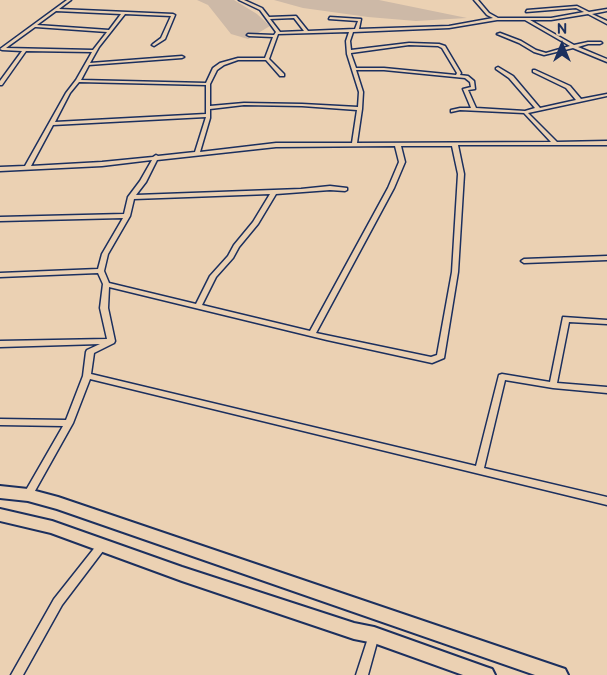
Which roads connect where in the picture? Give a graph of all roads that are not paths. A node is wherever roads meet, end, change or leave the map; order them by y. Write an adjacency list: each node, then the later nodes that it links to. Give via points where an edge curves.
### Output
1 (69, 0): 4 (street)
2 (241, 0): 9 (street, via 261,9)
3 (476, 0): 11 (street)
4 (56, 10): 7 (street); 14 (street)
5 (607, 10): 8 (street)
6 (528, 11): 8 (street, via 577,6)
7 (124, 13): 16 (street); 22 (street, via 173,15)
8 (592, 14): 12 (street); 13 (street)
9 (269, 18): 17 (street, via 295,17); 18 (street)
10 (330, 18): 15 (street, via 360,20)
11 (497, 19): 12 (street); 15 (street, via 449,27)
12 (527, 20): 23 (street)
13 (607, 23)
14 (36, 26): 16 (street); 24 (street)
15 (354, 30): 17 (street); 27 (street, via 348,41)
16 (110, 31): 26 (street)
17 (306, 31): 18 (street)
18 (277, 34): 20 (street); 29 (street)
19 (500, 34): 23 (street, via 546,54)
20 (249, 35)
21 (600, 43): 23 (street)
22 (157, 46)
23 (574, 47): 30 (street)
24 (1, 50): 25 (street)
25 (24, 51): 26 (street); 38 (street)
26 (95, 51): 31 (street)
27 (349, 52): 33 (street); 35 (street, via 409,44 439,45 448,53)
28 (182, 57): 31 (street)
29 (267, 59): 36 (street); 39 (street, via 222,64 215,68)
30 (607, 61)
31 (89, 64): 37 (street)
32 (498, 68): 44 (street)
33 (354, 70): 35 (street); 42 (street, via 361,92)
34 (535, 71): 41 (street, via 568,87)
35 (458, 75): 43 (street, via 472,81 473,88 465,89 465,92)
36 (282, 76)
37 (78, 81): 39 (street); 48 (street)
38 (0, 84)
39 (208, 84): 46 (street)
40 (607, 95): 41 (street)
41 (580, 100): 44 (street)
42 (360, 109): 46 (street, via 244,104); 51 (street)
43 (474, 110): 45 (street); 47 (street)
44 (539, 110): 47 (street)
45 (453, 111)
46 (208, 112): 48 (street); 54 (street)
47 (525, 112): 49 (street)
48 (51, 124): 56 (street)
49 (555, 143): 50 (street); 52 (street)
50 (607, 144)
51 (354, 145): 53 (street); 54 (street, via 276,145)
52 (455, 145): 53 (street); 70 (street, via 461,174 455,272 441,356 432,360)
53 (398, 146): 70 (street, via 402,162 392,188)
54 (197, 152): 55 (street)
55 (156, 157): 56 (street); 60 (street)
56 (27, 168): 57 (street)
57 (0, 169)
58 (346, 189): 59 (street)
59 (274, 192): 60 (street); 68 (street, via 256,223 213,276)
60 (131, 197): 61 (street)
61 (127, 216): 62 (street); 65 (street, via 105,254)
62 (0, 219)
63 (607, 258): 64 (street)
64 (524, 261)
65 (101, 271): 66 (street); 67 (street)
66 (0, 275)
67 (106, 284): 68 (street); 71 (street, via 104,308)
68 (198, 306): 70 (street)
69 (607, 322): 74 (street, via 566,320)
70 (312, 334)
71 (111, 340): 72 (street); 73 (street, via 90,352)
72 (0, 344)
73 (87, 376): 77 (street); 78 (street)
74 (554, 385): 75 (street); 78 (street, via 502,377)
75 (607, 390)
76 (0, 422): 77 (street)
77 (69, 423): 80 (street)
78 (480, 471): 81 (street)
79 (0, 492): 80 (street)
80 (28, 495): 88 (street)
81 (607, 501)
82 (0, 515): 83 (street, via 52,527)
83 (103, 544): 84 (street, via 182,574); 85 (street, via 58,602)
84 (374, 635): 86 (street); 87 (street)
85 (17, 675)
86 (362, 675)
87 (486, 675)
88 (559, 675)

